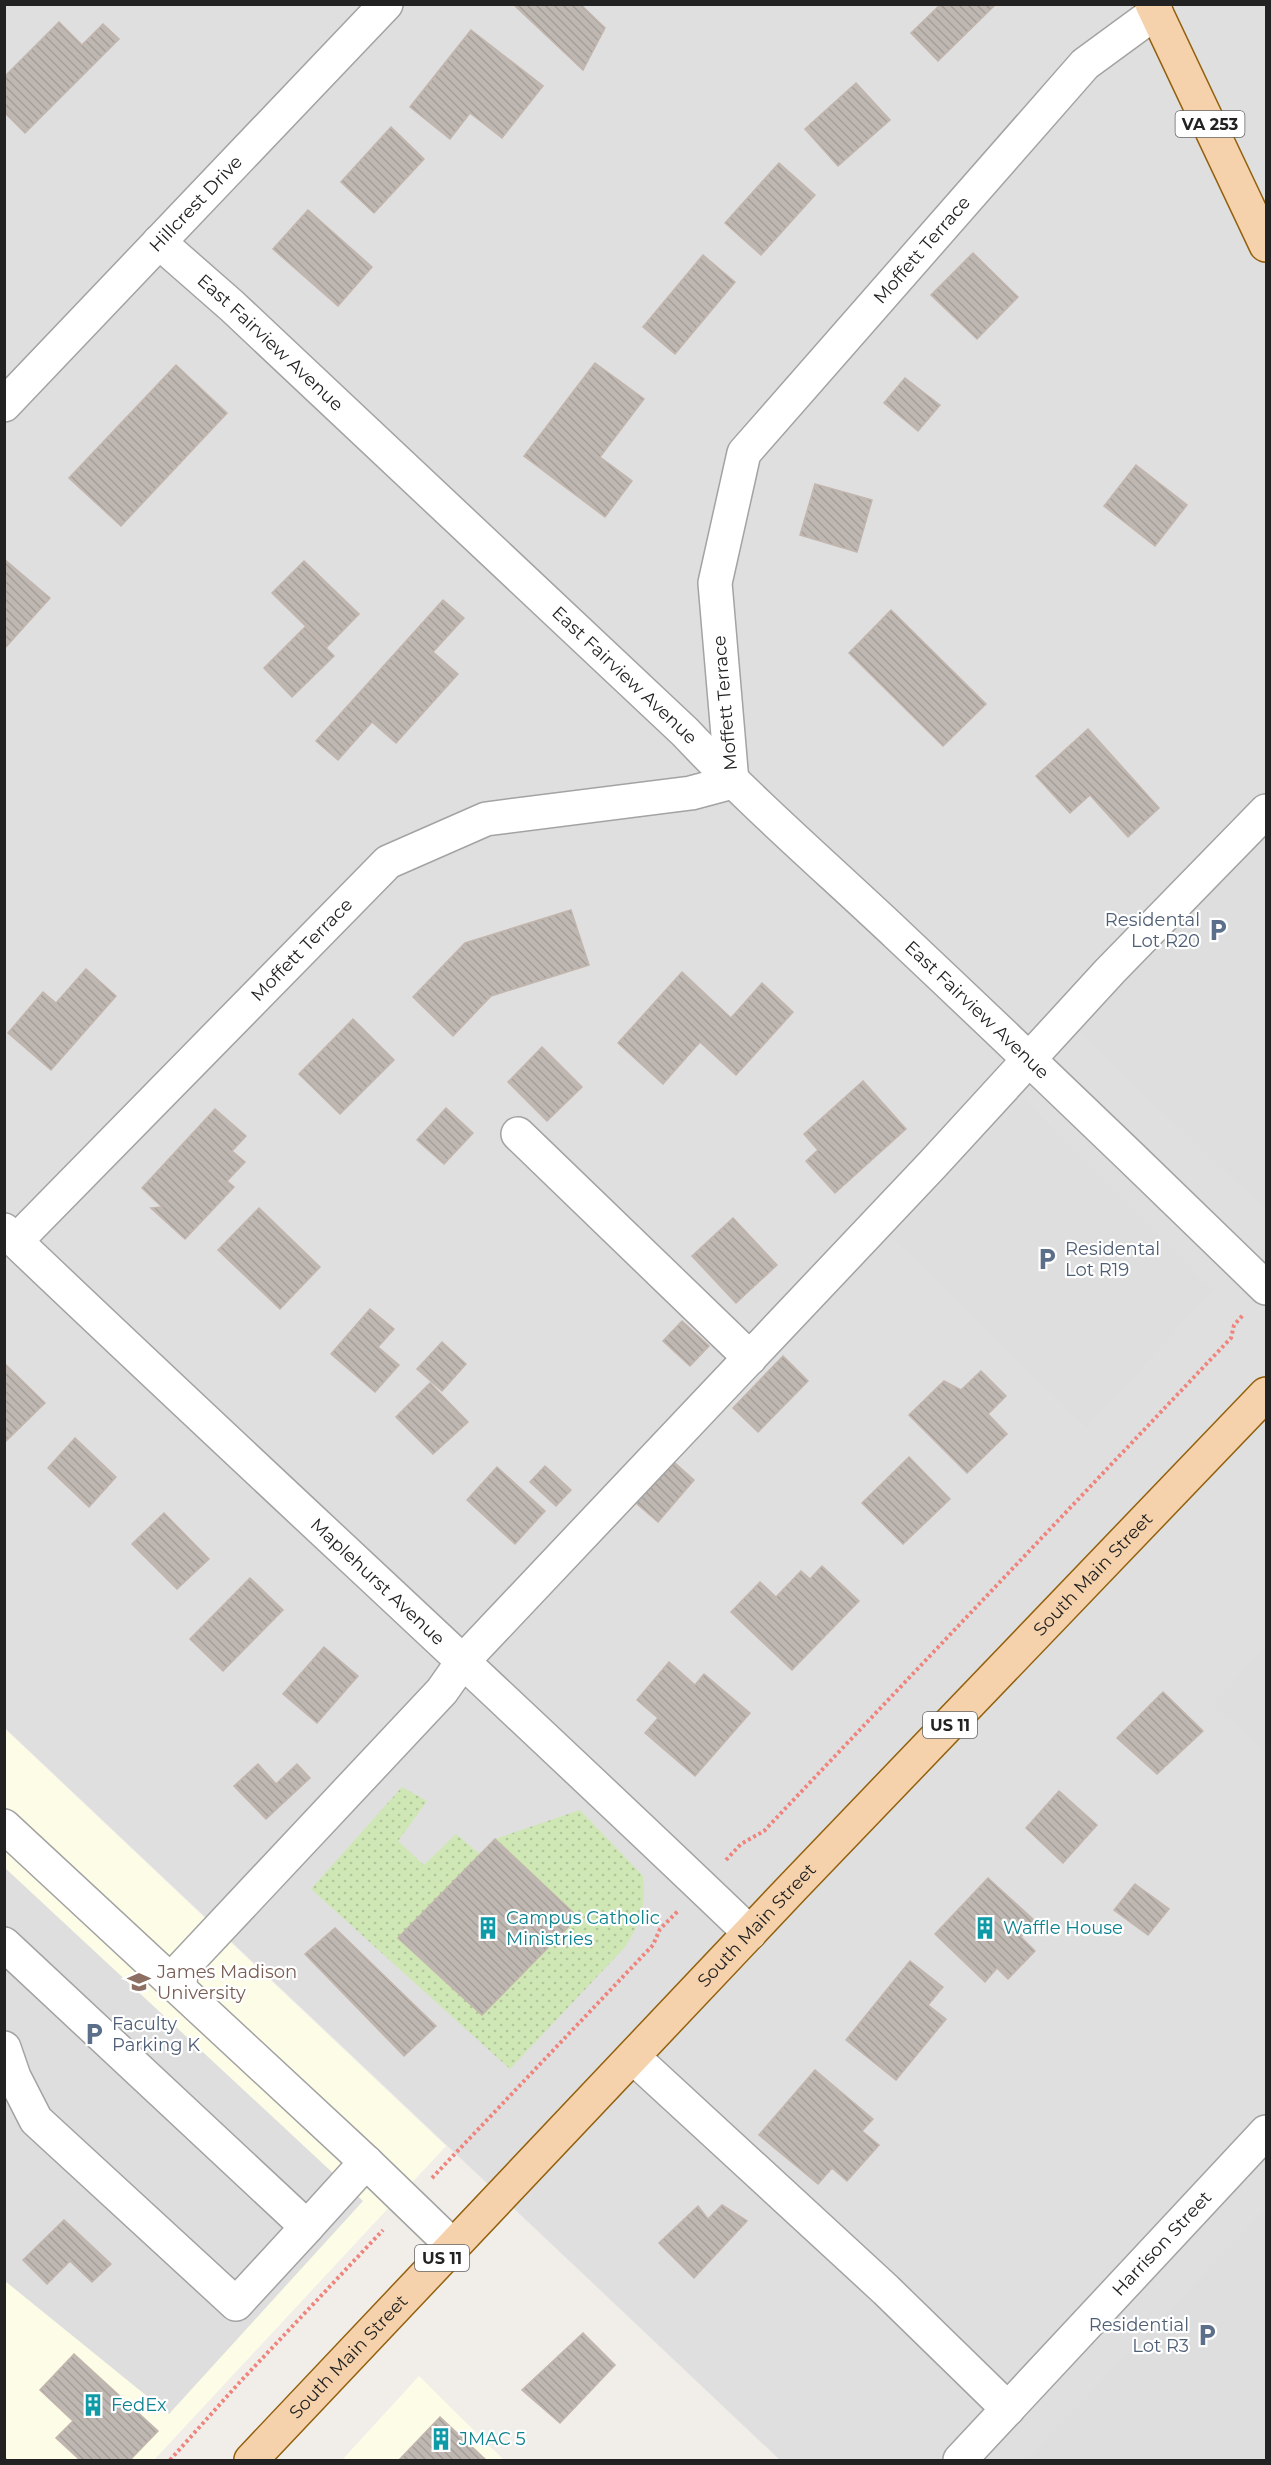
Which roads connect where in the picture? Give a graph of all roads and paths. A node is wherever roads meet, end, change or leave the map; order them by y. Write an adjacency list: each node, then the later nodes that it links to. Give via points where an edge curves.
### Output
1 (386, 4): 3 (street, Hillcrest Drive)
2 (1154, 8): 4 (main road, VA 253); 6 (street, Moffett Terrace, via 1085,64 744,453 715,583)
3 (159, 242): 5 (street, Hillcrest Drive); 6 (street, East Fairview Avenue, via 676,724)
4 (1266, 244)
5 (4, 405)
6 (732, 782): 8 (street, East Fairview Avenue); 10 (street, Moffett Terrace, via 691,794 486,819 388,862)
7 (1262, 826): 8 (street)
8 (1029, 1058): 11 (street, East Fairview Avenue); 12 (street)
9 (518, 1134): 12 (street)
10 (10, 1236): 14 (street, Maplehurst Avenue)
11 (1266, 1288)
12 (750, 1358): 14 (street)
13 (1266, 1394): 16 (main road, South Main Street / US 11)
14 (463, 1661): 16 (street, Maplehurst Avenue); 18 (street, via 442,1691 182,1968)
15 (4, 1826): 18 (street)
16 (750, 1933): 20 (main road, South Main Street / US 11)
17 (4, 1944): 23 (street)
18 (179, 1988): 22 (street)
19 (4, 2048): 23 (street, via 36,2120 236,2304)
20 (633, 2057): 24 (main road, South Main Street / US 11); 25 (street, via 886,2290)
21 (1266, 2132): 25 (street, Harrison Street)
22 (366, 2163): 23 (street); 24 (street)
23 (307, 2227)
24 (453, 2246): 26 (main road, South Main Street / US 11)
25 (1008, 2409): 27 (street, Harrison Street)
26 (251, 2460)
27 (960, 2460)

